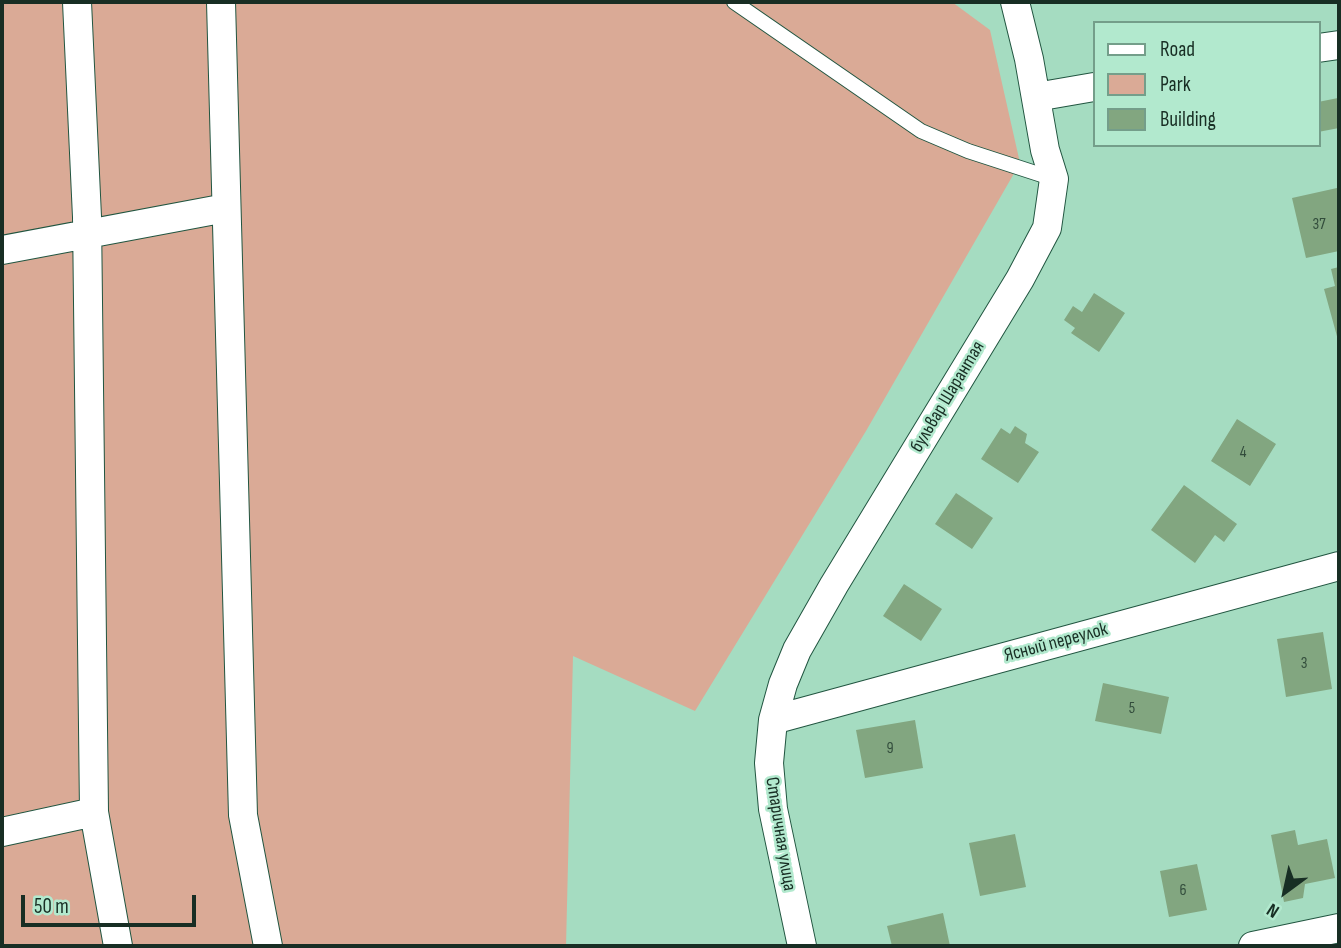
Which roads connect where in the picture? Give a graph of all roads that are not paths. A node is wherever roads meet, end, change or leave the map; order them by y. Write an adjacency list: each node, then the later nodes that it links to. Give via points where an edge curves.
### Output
1 (78, 2): 14 (street, via 87,218)
2 (221, 2): 10 (street)
3 (734, 2): 9 (lane, via 921,131 968,152)
4 (1015, 2): 8 (street, бульвар Шарантая)
5 (1339, 45): 6 (street)
6 (1320, 48)
7 (1092, 87): 8 (street)
8 (1036, 97): 9 (street, бульвар Шарантая)
9 (1054, 179): 13 (street, бульвар Шарантая, via 1047,228 803,639)
10 (226, 208): 11 (street); 18 (street, via 243,815)
11 (2, 250)
12 (1339, 566): 13 (street, Ясный переулок)
13 (773, 720): 19 (street, Старичная улица, via 769,763 773,809)
14 (94, 812): 15 (street); 17 (street)
15 (2, 832)
16 (1339, 928): 20 (street)
17 (118, 946)
18 (268, 946)
19 (802, 946)
20 (1252, 946)

